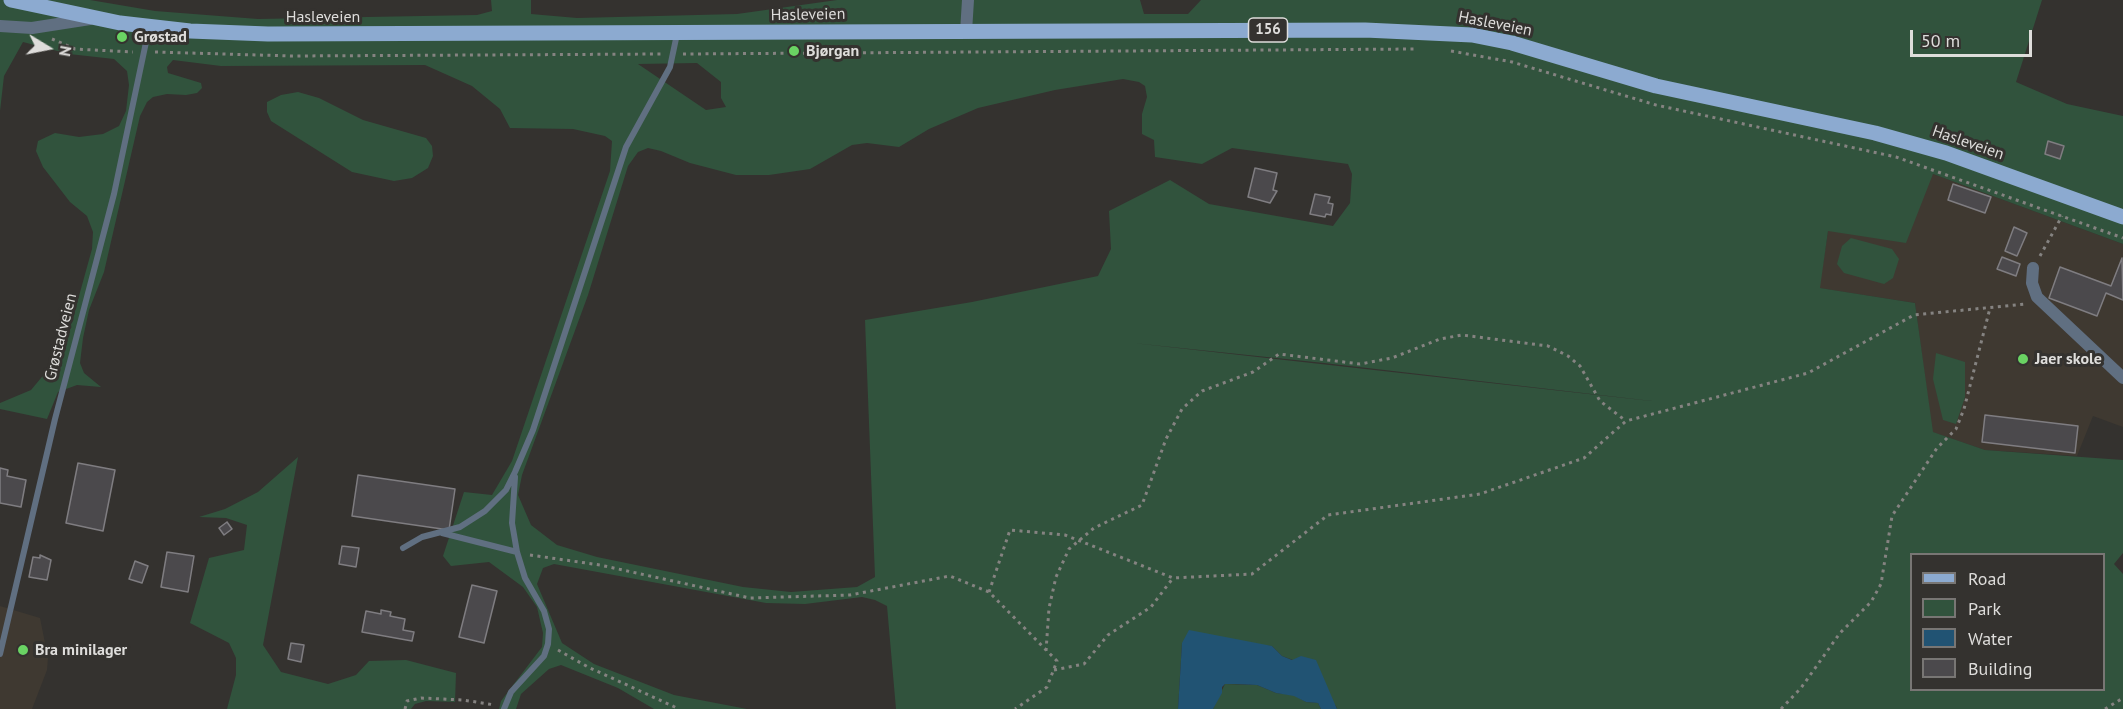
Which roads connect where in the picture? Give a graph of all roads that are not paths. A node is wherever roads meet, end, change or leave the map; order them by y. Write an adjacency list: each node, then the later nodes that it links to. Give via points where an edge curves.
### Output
1 (11, 0): 3 (main road, Hasleveien / 156)
2 (968, 0): 6 (street)
3 (90, 19): 4 (street, via 32,28); 5 (main road, Hasleveien / 156)
4 (0, 26)
5 (149, 27): 7 (main road, Hasleveien / 156, via 268,34); 15 (lane, Grøstadveien, via 114,194 65,376)
6 (966, 32): 7 (main road, Hasleveien / 156); 8 (main road, Hasleveien / 156, via 1365,30 1472,35 1522,45 1656,86 1875,133 1946,153)
7 (677, 34): 11 (lane, via 667,74 626,147 533,430)
8 (2123, 217)
9 (2033, 268): 10 (street, via 2034,289 2042,302)
10 (2123, 378)
11 (515, 472): 12 (lane, via 506,490 485,511 460,527); 14 (lane, via 512,523)
12 (441, 533): 13 (lane, via 422,537); 14 (lane)
13 (403, 548)
14 (517, 552): 16 (lane, via 525,578 544,612 548,644 544,656 511,692)
15 (0, 654)
16 (505, 708)

